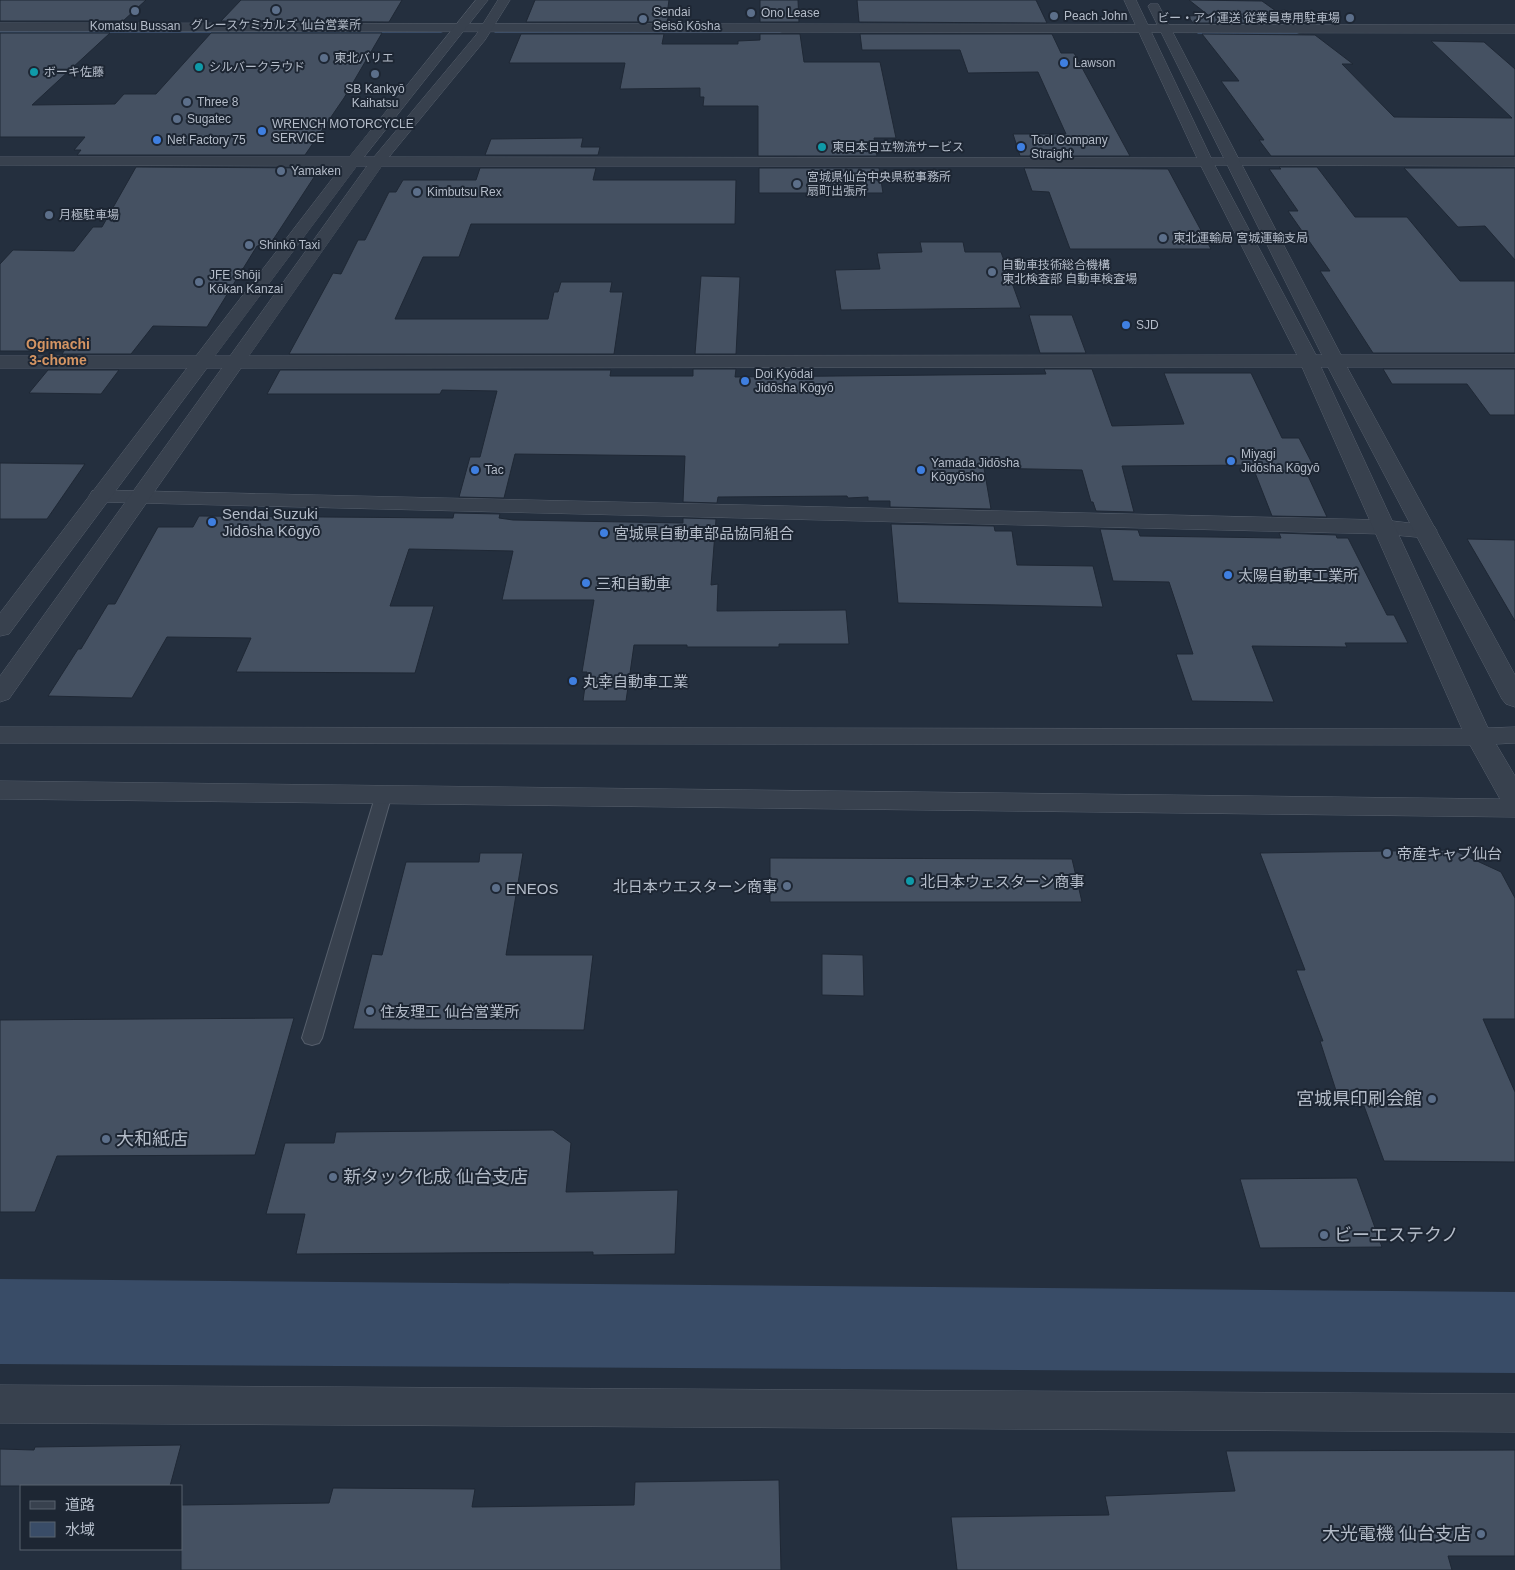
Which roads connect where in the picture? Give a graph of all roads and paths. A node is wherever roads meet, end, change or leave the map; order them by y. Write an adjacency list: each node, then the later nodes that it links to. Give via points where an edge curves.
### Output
1 (482, 0): 7 (street)
2 (504, 0): 8 (street)
3 (1130, 0): 9 (street)
4 (1151, 0): 9 (street)
5 (0, 27): 7 (street)
6 (1515, 29): 9 (street)
7 (458, 32): 8 (street); 10 (street); 13 (street)
8 (484, 32): 9 (street); 14 (street)
9 (1157, 32): 11 (street); 15 (street); 16 (street)
10 (0, 36)
11 (1515, 37)
12 (0, 161): 13 (street)
13 (353, 161): 14 (street); 22 (street)
14 (378, 161): 15 (street); 23 (street)
15 (1206, 162): 16 (street); 18 (street)
16 (1234, 162): 17 (street); 19 (street)
17 (1515, 162)
18 (1309, 361): 19 (street); 23 (street); 26 (street)
19 (1334, 361): 20 (street); 27 (street)
20 (1515, 361)
21 (0, 362): 22 (street)
22 (201, 363): 23 (street); 24 (street)
23 (234, 363): 25 (street)
24 (100, 496): 25 (street); 28 (street)
25 (140, 497): 26 (street); 29 (street)
26 (1384, 528): 27 (street); 33 (street)
27 (1426, 531): 30 (street)
28 (0, 629)
29 (0, 694)
30 (1515, 699)
31 (0, 735): 33 (street)
32 (1515, 735): 33 (street)
33 (1480, 737): 36 (street)
34 (0, 790): 35 (street)
35 (384, 794): 37 (street); 38 (lane)
36 (1515, 800)
37 (1515, 808)
38 (312, 1038)
39 (0, 1404): 40 (street)
40 (1515, 1413)

